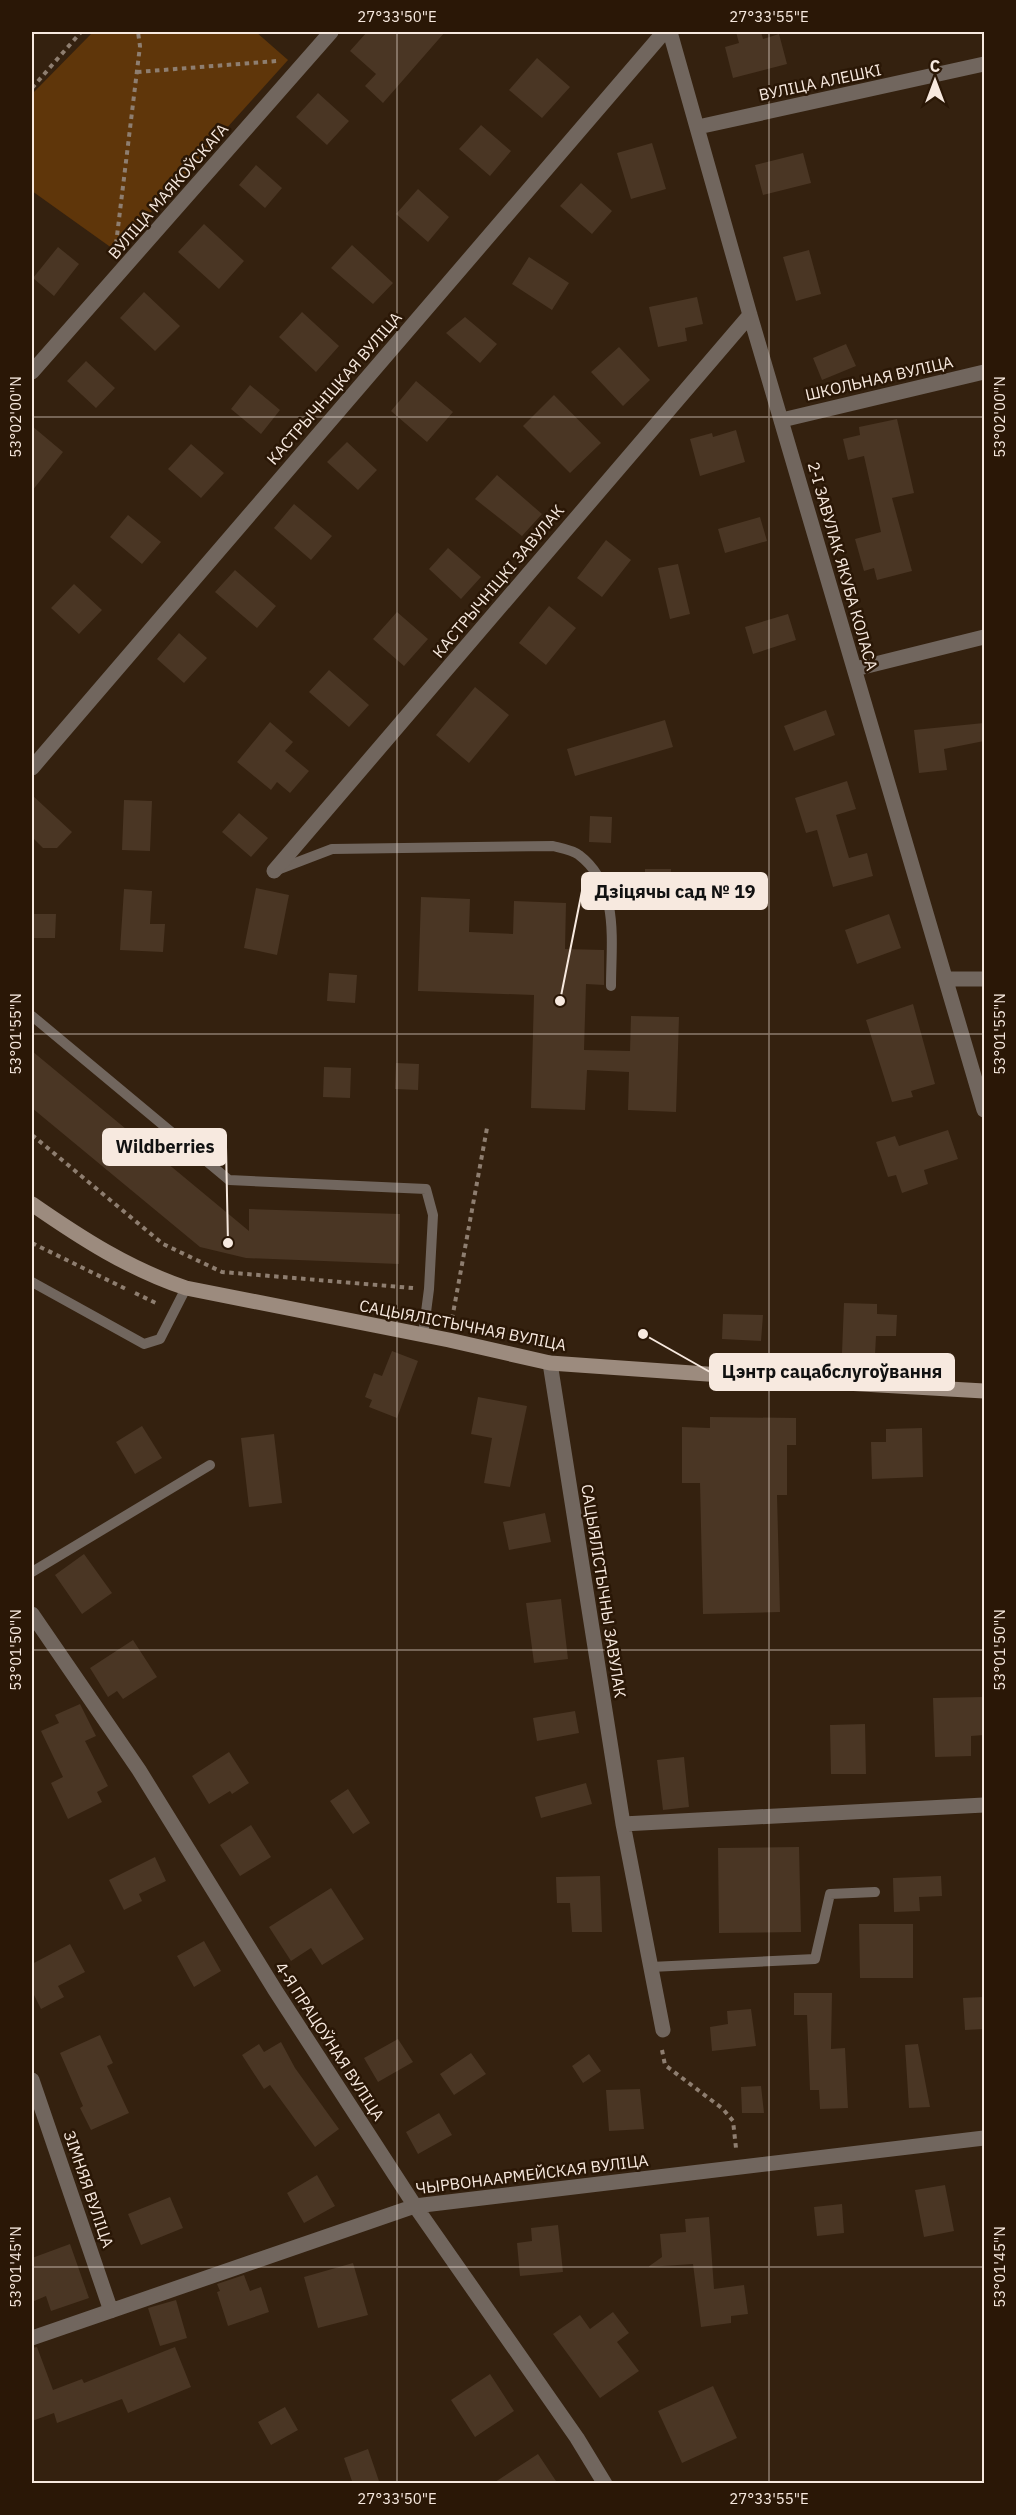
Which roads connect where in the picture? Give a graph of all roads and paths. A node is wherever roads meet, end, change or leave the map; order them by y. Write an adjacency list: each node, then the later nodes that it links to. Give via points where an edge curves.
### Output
1 (81, 32): 9 (path)
2 (138, 32): 8 (path)
3 (331, 32): 6 (street, ВУЛІЦА МАЯКОЎСКАГА)
4 (664, 32): 18 (street, КАСТРЫЧНІЦКАЯ ВУЛІЦА)
5 (670, 32): 10 (street, 2-І ЗАВУЛАК ЯКУБА КОЛАСА)
6 (307, 59): 8 (path); 11 (street, ВУЛІЦА МАЯКОЎСКАГА)
7 (984, 64): 10 (street, ВУЛІЦА АЛЕШКІ)
8 (137, 72): 11 (path, via 116,251)
9 (32, 88)
10 (698, 127): 12 (street, 2-І ЗАВУЛАК ЯКУБА КОЛАСА)
11 (120, 274): 13 (street, ВУЛІЦА МАЯКОЎСКАГА)
12 (750, 315): 15 (street, 2-І ЗАВУЛАК ЯКУБА КОЛАСА); 19 (street, КАСТРЫЧНІЦКІ ЗАВУЛАК)
13 (32, 372)
14 (984, 372): 15 (street, ШКОЛЬНАЯ ВУЛІЦА)
15 (782, 420): 17 (street, 2-І ЗАВУЛАК ЯКУБА КОЛАСА)
16 (984, 638): 17 (street)
17 (855, 669): 20 (street, 2-І ЗАВУЛАК ЯКУБА КОЛАСА)
18 (32, 768)
19 (274, 871): 22 (lane, via 332,849 553,846 578,854 592,868 611,908)
20 (947, 979): 21 (street); 24 (street, 2-І ЗАВУЛАК ЯКУБА КОЛАСА)
21 (984, 979)
22 (611, 986)
23 (32, 1016): 31 (lane, via 229,1180 426,1189 433,1215)
24 (984, 1110)
25 (487, 1128): 34 (path)
26 (32, 1135): 31 (path, via 163,1244 222,1272)
27 (32, 1204): 30 (main road, САЦЫЯЛІСТЫЧНАЯ ВУЛІЦА, via 78,1236 150,1276)
28 (32, 1244): 32 (path)
29 (32, 1282): 32 (lane, via 144,1344 160,1340)
30 (186, 1288): 32 (lane); 33 (main road, САЦЫЯЛІСТЫЧНАЯ ВУЛІЦА)
31 (429, 1289): 33 (lane)
32 (174, 1311)
33 (423, 1335): 34 (main road, САЦЫЯЛІСТЫЧНАЯ ВУЛІЦА)
34 (449, 1340): 35 (main road, САЦЫЯЛІСТЫЧНАЯ ВУЛІЦА)
35 (550, 1363): 36 (main road, САЦЫЯЛІСТЫЧНАЯ ВУЛІЦА); 41 (street, САЦЫЯЛІСТЫЧНЫ ЗАВУЛАК)
36 (984, 1391)
37 (210, 1465): 38 (lane)
38 (32, 1572)
39 (32, 1614): 48 (street, 4-Я ПРАЦОЎНАЯ ВУЛІЦА, via 139,1770)
40 (984, 1805): 41 (street)
41 (623, 1824): 43 (street, САЦЫЯЛІСТЫЧНЫ ЗАВУЛАК)
42 (875, 1892): 43 (lane, via 830,1894 815,1959)
43 (651, 1968): 44 (street, САЦЫЯЛІСТЫЧНЫ ЗАВУЛАК)
44 (663, 2030): 47 (path, via 665,2065 733,2121)
45 (32, 2080): 49 (street, ЗІМНЯЯ ВУЛІЦА)
46 (984, 2138): 47 (street, ЧЫРВОНААРМЕЙСКАЯ ВУЛІЦА)
47 (735, 2166): 48 (street, ЧЫРВОНААРМЕЙСКАЯ ВУЛІЦА)
48 (415, 2206): 49 (street, ЧЫРВОНААРМЕЙСКАЯ ВУЛІЦА); 51 (street, 4-Я ПРАЦОЎНАЯ ВУЛІЦА)
49 (111, 2311): 50 (street, ЧЫРВОНААРМЕЙСКАЯ ВУЛІЦА)
50 (32, 2338)
51 (605, 2484)

